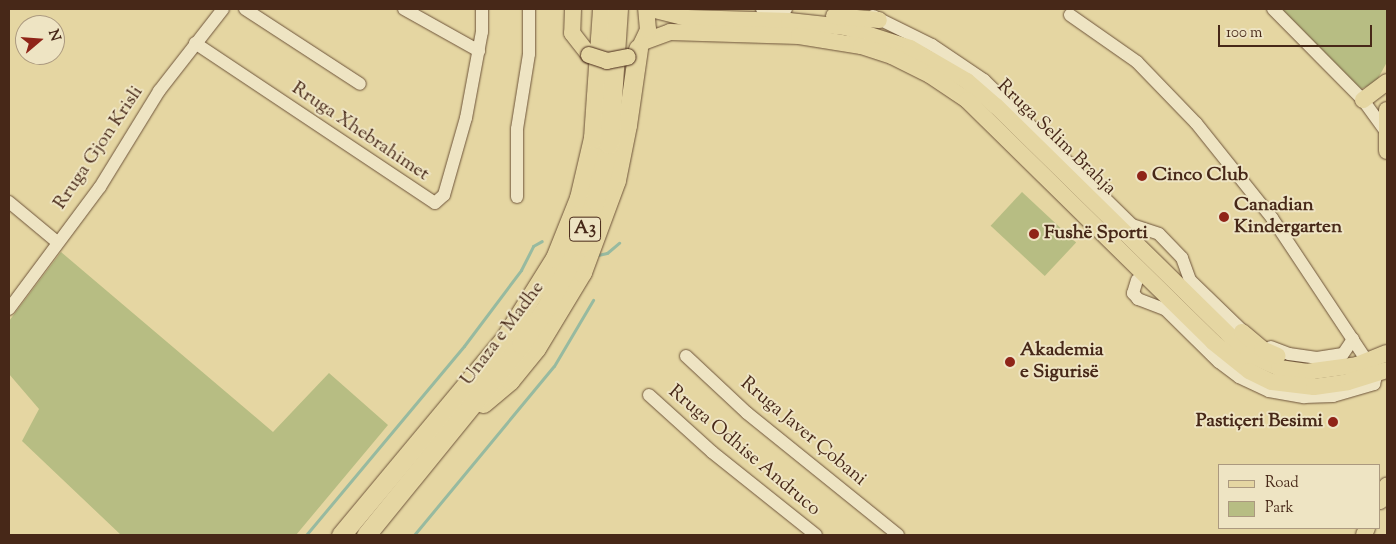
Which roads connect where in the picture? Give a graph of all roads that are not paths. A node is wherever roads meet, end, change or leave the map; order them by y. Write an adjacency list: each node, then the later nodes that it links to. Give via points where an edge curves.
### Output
1 (223, 9): 17 (street, Rruga Gjon Krisli)
2 (245, 9): 22 (street)
3 (404, 9): 19 (street)
4 (482, 9): 19 (street, Rruga Xhebrahimet)
5 (529, 9): 27 (street, via 529,54 517,129)
6 (602, 9): 36 (highway, Unaza e Madhe / A3, via 597,114 579,198 569,228 540,286)
7 (618, 9): 40 (highway, Unaza e Madhe / A3, via 616,80 609,144 579,246 535,324)
8 (646, 9): 18 (main road, via 648,27)
9 (652, 9): 13 (main road, Rruga Selim Brahja, via 687,18)
10 (762, 9): 13 (street, Rruga Selim Brahja)
11 (833, 9): 16 (street, Rruga Selim Brahja, via 864,13)
12 (1273, 9): 23 (street)
13 (783, 12): 16 (main road); 38 (main road, Rruga Selim Brahja, via 886,38 922,54 967,81 1248,354 1279,368)
14 (570, 14): 20 (main road, via 574,39)
15 (1070, 15): 33 (street, via 1137,62 1185,111 1272,218)
16 (878, 20): 32 (street, Rruga Selim Brahja, via 932,45 984,80 1132,225 1159,234 1166,249 1182,258 1190,280)
17 (196, 43): 19 (street, Rruga Xhebrahimet, via 435,203 444,195 466,118); 29 (street, Rruga Gjon Krisli, via 159,91 100,188)
18 (636, 49): 20 (main road, Rruga Selim Brahja, bridge, via 610,61); 37 (main road, Rruga Selim Brahja, via 670,32 799,36 861,46 892,56 930,75 967,100 1213,342 1249,371 1272,382 1314,387 1330,386); 40 (highway, via 616,180 582,272 552,325 510,380 491,398)
19 (479, 51)
20 (585, 52): 36 (highway, via 590,102 579,168 561,220)
21 (1387, 82): 23 (main road)
22 (360, 84)
23 (1363, 100): 25 (street)
24 (1387, 110): 25 (main road)
25 (1385, 130): 26 (main road)
26 (1387, 151)
27 (517, 197)
28 (9, 202): 29 (street)
29 (57, 242): 31 (street, Rruga Gjon Krisli)
30 (1137, 280): 37 (street, Rruga Selim Brahja, via 1133,293 1138,300 1166,310 1219,362 1264,389 1293,396 1333,396 1374,384)
31 (9, 309)
32 (1242, 332): 33 (street, Rruga Selim Brahja, via 1289,354 1317,358 1343,354); 38 (main road, via 1262,349)
33 (1353, 339): 37 (street)
34 (1387, 353): 37 (main road, Rruga Selim Brahja)
35 (686, 356): 46 (street, Rruga Javer Çobani, via 747,413)
36 (487, 359): 43 (highway, Unaza e Madhe / A3)
37 (1380, 371): 38 (main road, Rruga Selim Brahja)
38 (1320, 372)
39 (649, 395): 45 (street, Rruga Odhise Andruco, via 712,452)
40 (463, 416): 44 (highway, Unaza e Madhe / A3)
41 (1387, 485): 42 (main road)
42 (1381, 499)
43 (341, 535)
44 (366, 535)
45 (816, 535)
46 (898, 535)

